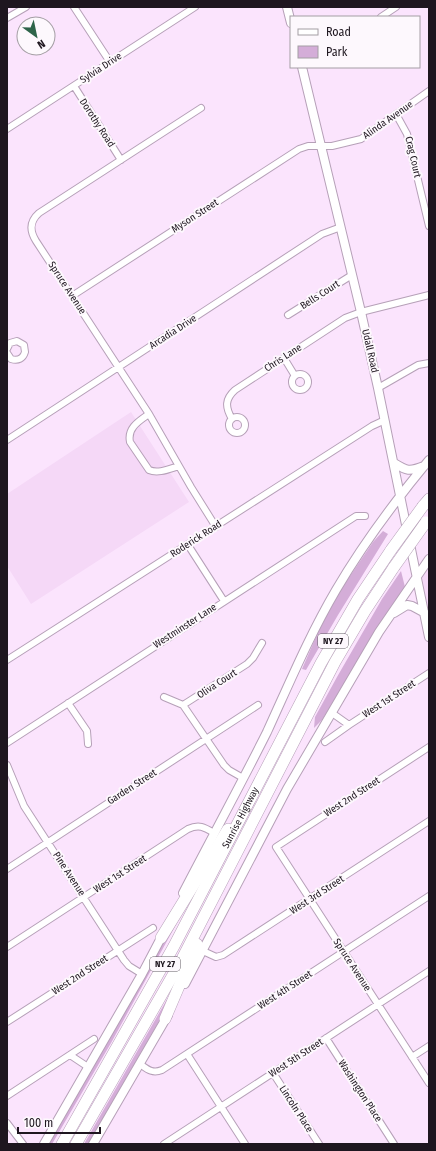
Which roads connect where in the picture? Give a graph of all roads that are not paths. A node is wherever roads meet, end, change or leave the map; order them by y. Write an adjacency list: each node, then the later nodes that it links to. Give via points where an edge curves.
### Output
1 (25, 7): 7 (street)
2 (74, 7): 9 (street)
3 (195, 7): 9 (street, Sylvia Drive)
4 (287, 7): 8 (main road)
5 (396, 7): 6 (street)
6 (383, 16)
7 (7, 18)
8 (290, 19)
9 (110, 62): 11 (street, Sylvia Drive)
10 (302, 68): 16 (main road, Udall Road)
11 (74, 86): 15 (street, Sylvia Drive); 17 (street, Dorothy Road)
12 (429, 91): 14 (street, Alinda Avenue)
13 (201, 108): 17 (street, Spruce Avenue)
14 (396, 114): 16 (street, Alinda Avenue, via 361,139); 18 (street, Crag Court, via 407,134)
15 (7, 129)
16 (321, 146): 19 (main road, Udall Road); 21 (street, Myson Street, via 299,149)
17 (121, 160): 21 (street, Spruce Avenue, via 39,213 32,223 34,237)
18 (429, 226)
19 (341, 227): 20 (main road, Udall Road); 29 (street, Arcadia Drive, via 322,234)
20 (352, 274): 23 (main road, Udall Road); 24 (street, Bells Court)
21 (72, 296): 29 (street, Spruce Avenue)
22 (429, 296): 23 (street, Chris Lane)
23 (361, 312): 27 (street, Chris Lane, via 345,318); 31 (main road, Udall Road)
24 (288, 316)
25 (7, 349): 26 (street, via 10,343 17,342 24,345 25,352 18,360 11,359)
26 (7, 353)
27 (284, 358): 30 (street); 33 (street, Chris Lane, via 229,395 226,402)
28 (429, 363): 31 (street, via 418,366)
29 (119, 368): 32 (street, Spruce Avenue); 35 (street, Arcadia Drive)
30 (295, 376)
31 (378, 388): 34 (main road, Udall Road)
32 (149, 414): 38 (street, Spruce Avenue); 38 (street, via 131,428 130,442 149,470 159,472)
33 (232, 419)
34 (385, 420): 36 (main road, Udall Road); 43 (street, Roderick Road)
35 (7, 440)
36 (394, 463): 37 (main road, via 409,471); 39 (main road, Udall Road)
37 (427, 463): 39 (main road)
38 (178, 466): 43 (street, Spruce Avenue)
39 (400, 496): 46 (main road, Udall Road); 66 (main road, Sunrise Highway, via 361,550 330,601)
40 (426, 503): 67 (highway, Sunrise Highway / NY 27, bridge, via 358,599 328,650)
41 (365, 516): 47 (street, Westminster Lane, via 356,516)
42 (428, 520): 73 (highway, Sunrise Highway / NY 27, bridge, via 357,624 328,675)
43 (216, 527): 44 (street, Roderick Road)
44 (188, 545): 47 (street); 52 (street, Roderick Road)
45 (429, 559): 46 (main road)
46 (417, 576): 48 (main road, Udall Road); 49 (main road)
47 (224, 601): 55 (street, Westminster Lane)
48 (425, 613): 49 (main road, via 407,605); 50 (main road, Udall Road)
49 (390, 616): 58 (main road)
50 (429, 637)
51 (262, 643): 56 (street, Oliva Court, via 248,664)
52 (7, 660)
53 (429, 672): 59 (street, West 1st Street)
54 (164, 697): 56 (street)
55 (68, 703): 62 (street, Westminster Lane); 63 (street, via 87,731)
56 (183, 705): 60 (street)
57 (258, 705): 60 (street, Garden Street)
58 (332, 713): 59 (street); 81 (main road, via 278,806)
59 (349, 724): 61 (street, West 1st Street)
60 (206, 738): 66 (street, via 226,768); 70 (street, Garden Street)
61 (325, 742)
62 (7, 743)
63 (88, 744)
64 (429, 747): 71 (street, West 2nd Street)
65 (7, 765): 70 (street, Pine Avenue, via 24,806)
66 (243, 778): 69 (main road, Sunrise Highway)
67 (260, 780): 78 (highway, via 233,819); 104 (highway, Sunrise Highway / NY 27, via 159,976)
68 (429, 821): 76 (street, West 3rd Street)
69 (214, 832): 75 (street, West 1st Street, via 201,826 191,828); 78 (main road, Sunrise Highway)
70 (48, 842): 72 (street, Garden Street); 75 (street, Pine Avenue)
71 (276, 847): 76 (street, Spruce Avenue)
72 (7, 869)
73 (217, 891): 86 (highway, via 202,934); 105 (highway, Sunrise Highway / NY 27, via 171,978)
74 (429, 896): 82 (street, West 4th Street)
75 (84, 897): 79 (street, West 1st Street); 80 (street, Pine Avenue)
76 (310, 899): 81 (street, West 3rd Street, via 221,957 213,957); 82 (street, Spruce Avenue)
77 (153, 928): 80 (street, West 2nd Street)
78 (161, 938): 84 (main road, Sunrise Highway)
79 (7, 947)
80 (118, 951): 84 (street, Pine Avenue, via 129,966); 87 (street, West 2nd Street)
81 (203, 951): 86 (main road)
82 (344, 952): 85 (street, Spruce Avenue); 91 (street, West 4th Street)
83 (429, 972): 85 (street, West 5th Street)
84 (142, 974): 95 (main road, Sunrise Highway)
85 (378, 1005): 88 (street, West 5th Street); 93 (street, Spruce Avenue)
86 (165, 1019): 94 (main road)
87 (7, 1022)
88 (326, 1038): 96 (street, West 5th Street); 109 (street, Washington Place)
89 (94, 1039): 92 (street)
90 (429, 1046): 93 (street)
91 (187, 1054): 94 (street, West 4th Street, via 157,1072 150,1071); 99 (street)
92 (70, 1055): 95 (street); 98 (street)
93 (412, 1057): 97 (street, Spruce Avenue)
94 (140, 1064): 106 (main road)
95 (88, 1067): 103 (main road, Sunrise Highway)
96 (273, 1073): 99 (street, West 5th Street); 108 (street, Lincoln Place)
97 (429, 1083)
98 (7, 1096)
99 (221, 1107): 101 (street, West 5th Street); 107 (street)
100 (7, 1123): 102 (street)
101 (168, 1143)
102 (23, 1144)
103 (44, 1144)
104 (62, 1144)
105 (76, 1144)
106 (93, 1144)
107 (245, 1144)
108 (319, 1144)
109 (394, 1144)

